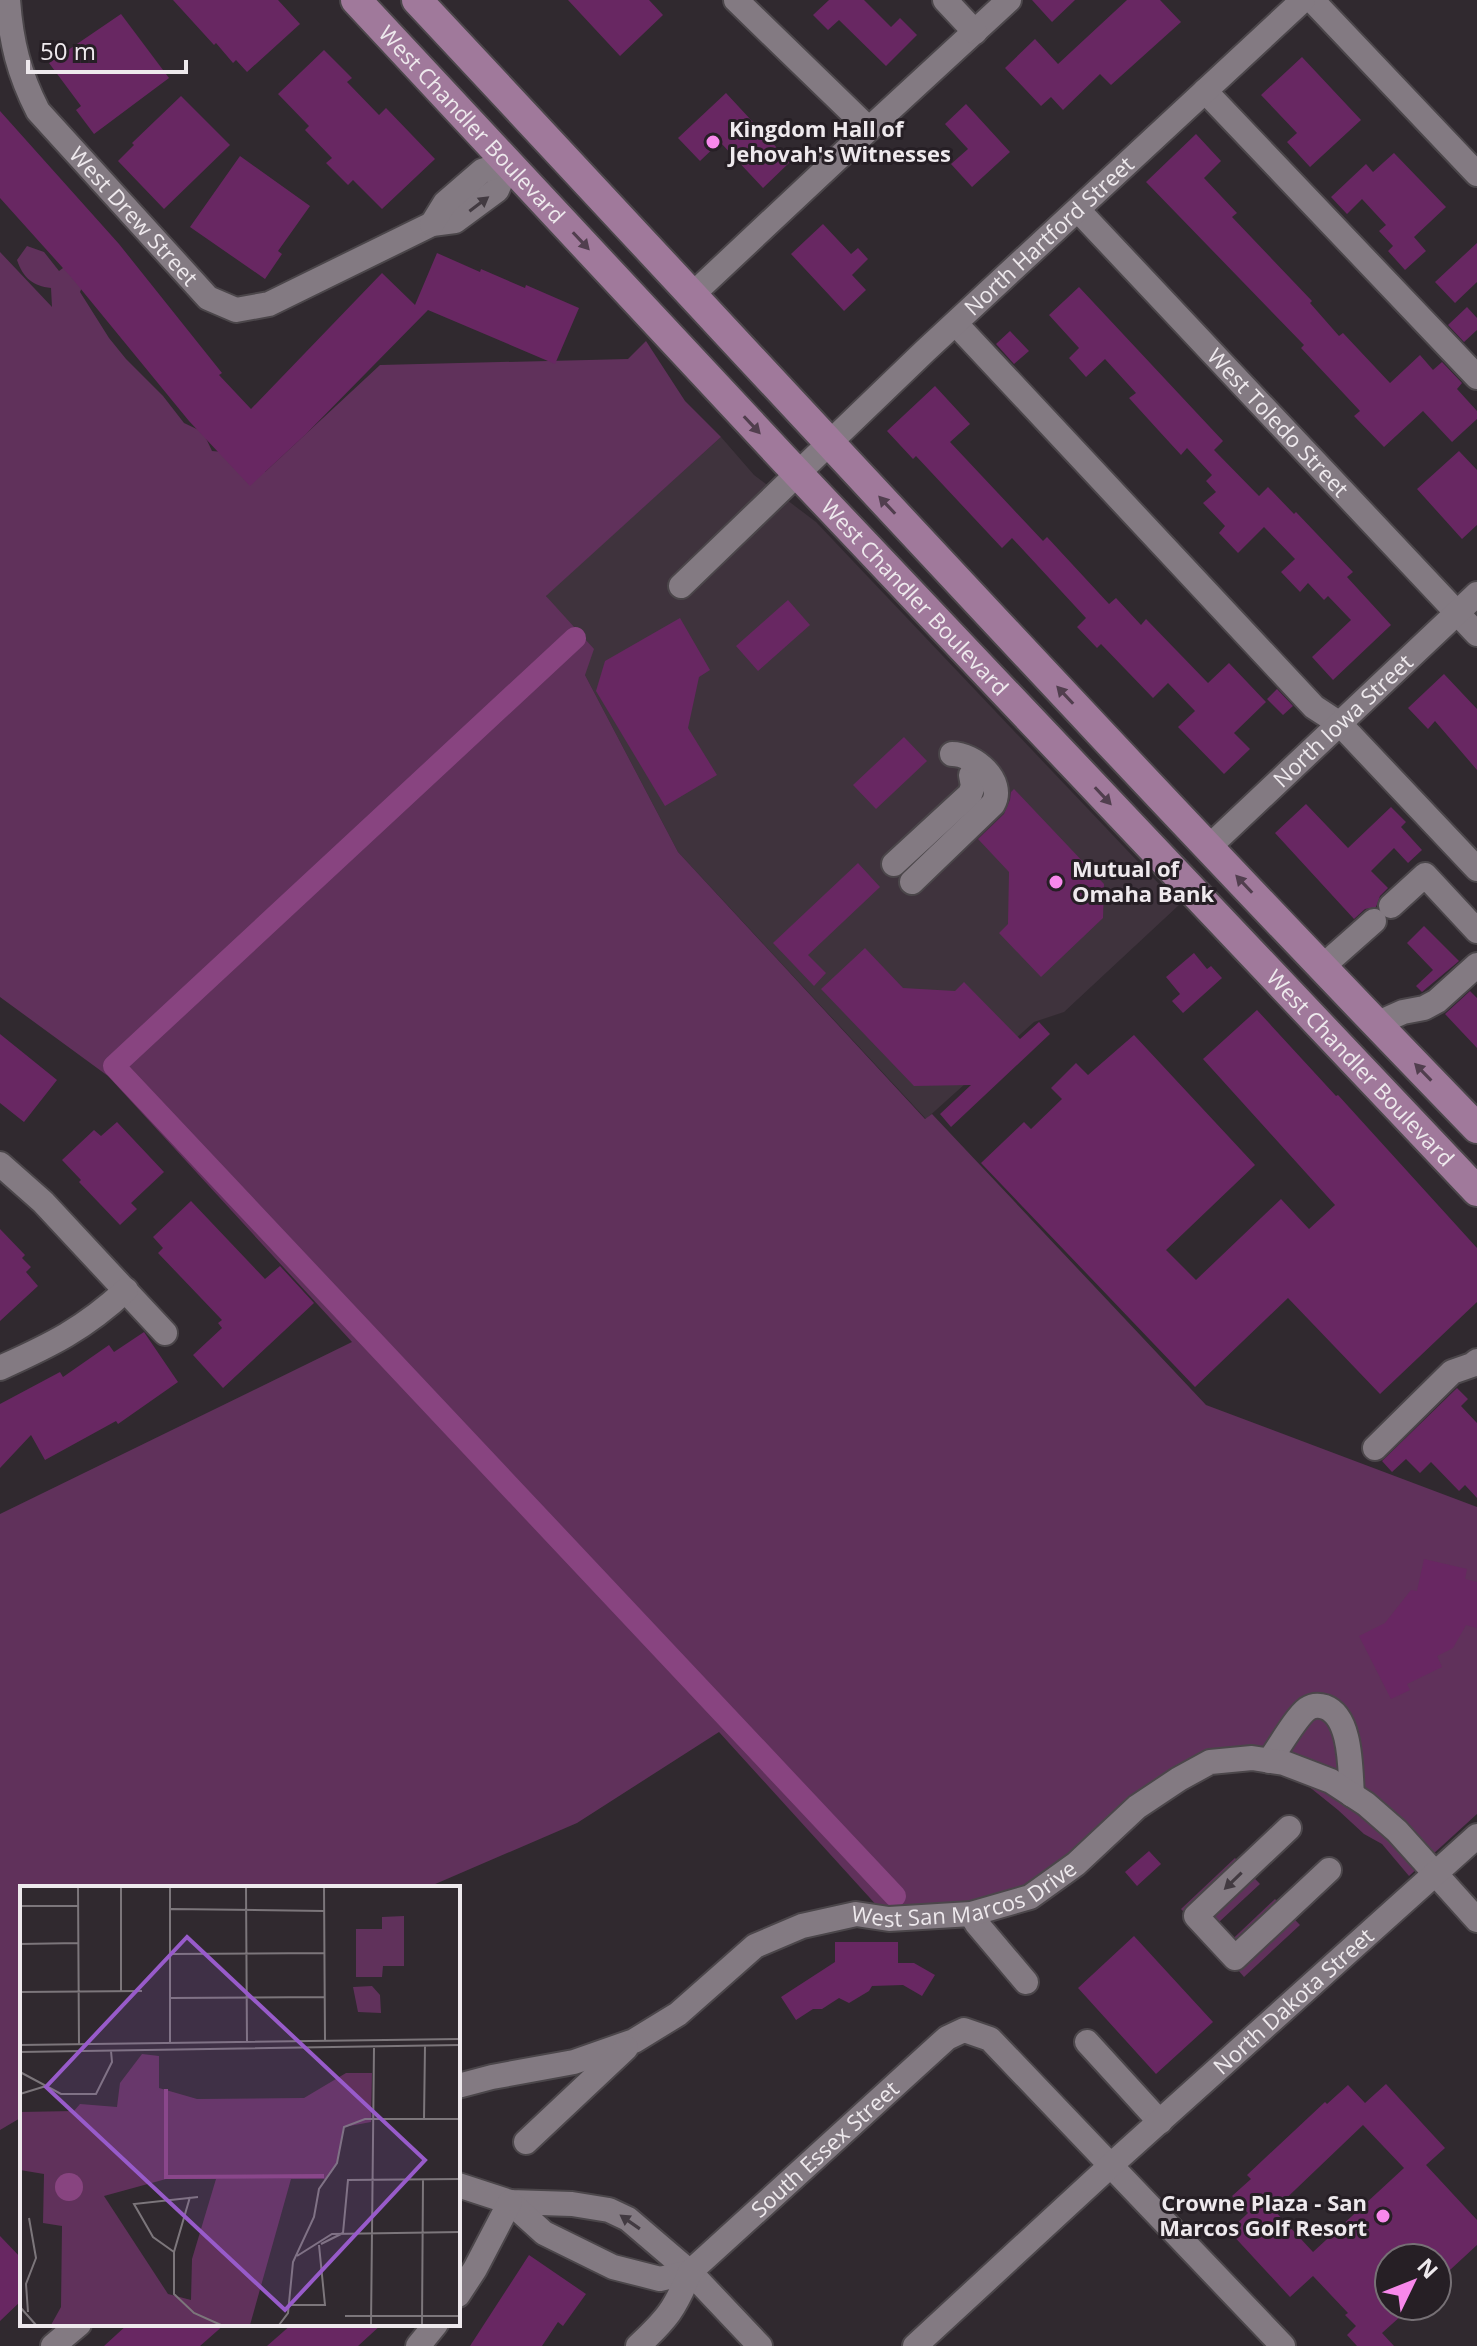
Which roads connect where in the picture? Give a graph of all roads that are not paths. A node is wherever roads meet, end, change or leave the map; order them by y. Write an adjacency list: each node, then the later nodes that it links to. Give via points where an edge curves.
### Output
1 (8, 0): 12 (street, West Drew Street, via 23,81 38,111 208,298 236,310 269,304 432,224 455,221 497,190)
2 (356, 0): 12 (main road, West Chandler Boulevard)
3 (417, 0): 15 (main road, West Chandler Boulevard)
4 (736, 0): 11 (street)
5 (945, 0): 9 (street)
6 (1009, 0): 9 (street)
7 (1303, 0): 10 (street, North Hartford Street)
8 (1312, 0): 13 (street)
9 (975, 32): 11 (street)
10 (1205, 91): 14 (street, North Hartford Street); 17 (street)
11 (869, 129): 15 (street)
12 (509, 162): 19 (main road, West Chandler Boulevard, one-way to 19)
13 (1477, 174)
14 (1078, 210): 16 (street, North Hartford Street); 22 (street, West Toledo Street)
15 (691, 296): 18 (main road, West Chandler Boulevard)
16 (956, 324): 18 (street, North Hartford Street); 24 (street, via 1314,707)
17 (1477, 377)
18 (830, 444): 19 (street, North Hartford Street); 25 (main road, West Chandler Boulevard, one-way to 18)
19 (799, 474): 20 (street, North Hartford Street); 34 (main road, West Chandler Boulevard, one-way to 34)
20 (681, 586)
21 (1477, 594): 22 (street, North Iowa Street)
22 (1457, 613): 23 (street, West Toledo Street); 24 (street, North Iowa Street)
23 (1477, 634)
24 (1340, 724): 25 (street, North Iowa Street); 26 (street)
25 (1209, 847): 30 (main road, West Chandler Boulevard, one-way to 25)
26 (1477, 869)
27 (903, 873): 27 (street, via 997,797 994,780 961,754 948,759 980,785 979,801)
28 (1477, 931): 30 (street, via 1425,875)
29 (1477, 965): 31 (street, via 1437,1001)
30 (1322, 967): 31 (main road, West Chandler Boulevard)
31 (1376, 1024): 32 (main road, West Chandler Boulevard, one-way to 31)
32 (1477, 1128)
33 (0, 1164): 35 (street)
34 (1477, 1191)
35 (126, 1290): 36 (street); 38 (street, via 62,1340)
36 (165, 1333)
37 (1475, 1366): 39 (street, via 1452,1372)
38 (0, 1368)
39 (1375, 1448)
40 (1269, 1761): 41 (street, West San Marcos Drive, via 1298,1767); 41 (street, via 1306,1710 1316,1705 1328,1708 1340,1718 1346,1734); 46 (street, West San Marcos Drive, via 1210,1762 1137,1807 1076,1864 1030,1897)
41 (1352, 1795): 45 (street, West San Marcos Drive, via 1397,1831)
42 (1289, 1828): 44 (street, one-way to 44, via 1196,1916 1235,1958)
43 (1477, 1836): 45 (street, North Dakota Street)
44 (1329, 1870)
45 (1435, 1874): 47 (street, West San Marcos Drive); 52 (street, North Dakota Street)
46 (971, 1914): 48 (street); 49 (street, West San Marcos Drive, via 889,1919 856,1914 802,1926 755,1946 678,2014)
47 (1477, 1920)
48 (1026, 1982)
49 (634, 2041): 51 (street, West San Marcos Drive, via 574,2062); 53 (street)
50 (1087, 2042): 52 (street)
51 (460, 2085)
52 (1160, 2122): 54 (street, North Dakota Street)
53 (526, 2142)
54 (1110, 2166): 57 (street, South Essex Street, via 990,2039 964,2030 947,2038); 65 (street, North Dakota Street); 66 (street)
55 (460, 2186): 56 (street)
56 (510, 2202): 57 (street, one-way to 56, via 628,2219 609,2210); 57 (street, via 544,2233 613,2267 660,2279); 58 (street)
57 (690, 2272): 63 (street, via 676,2305); 64 (street)
58 (460, 2292)
59 (77, 2326): 61 (street)
60 (434, 2326): 62 (street)
61 (53, 2346)
62 (418, 2346)
63 (638, 2346)
64 (760, 2346)
65 (915, 2346)
66 (1283, 2346)

